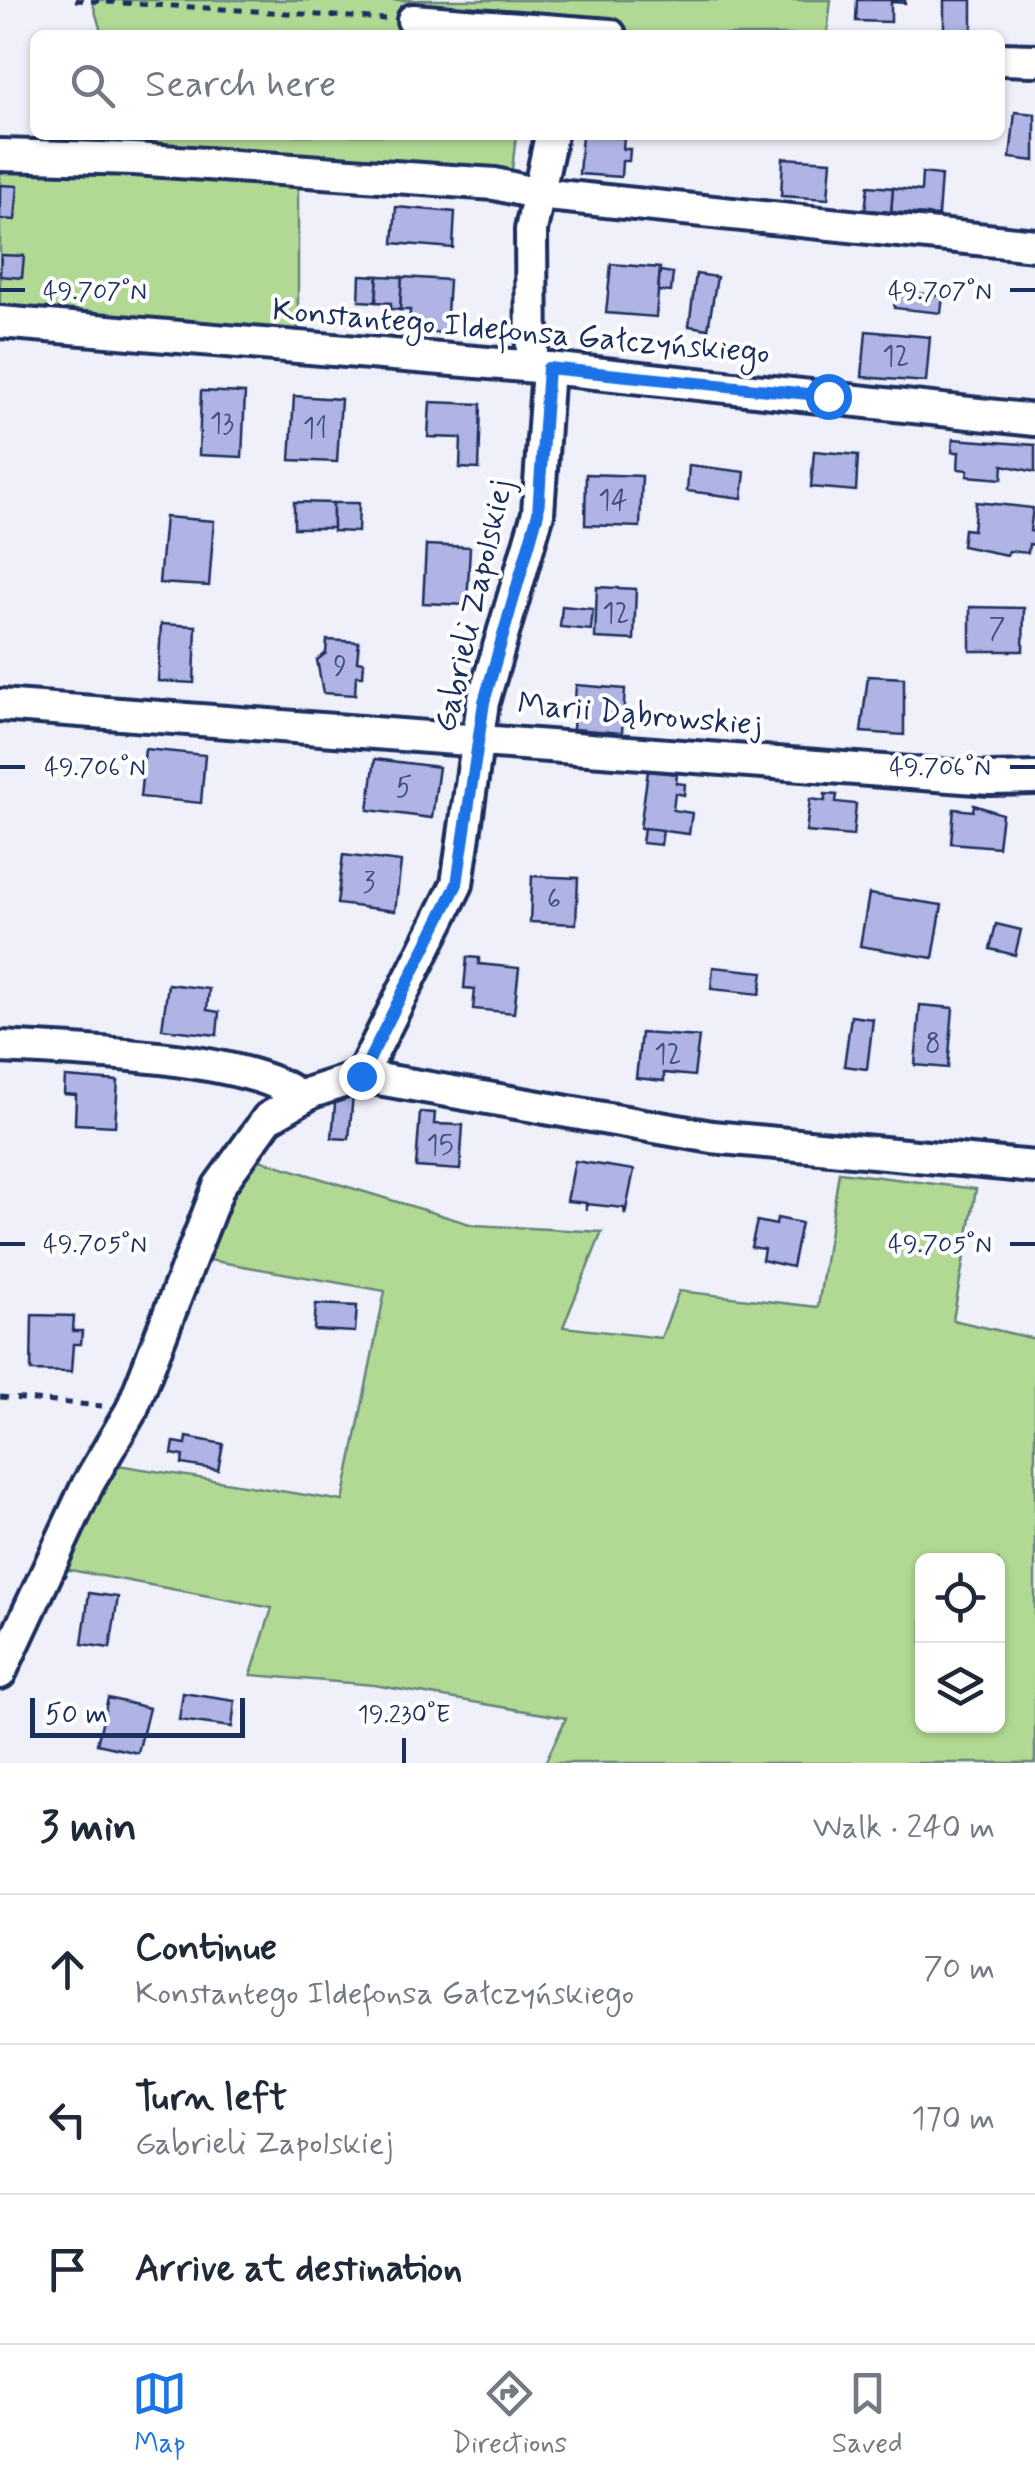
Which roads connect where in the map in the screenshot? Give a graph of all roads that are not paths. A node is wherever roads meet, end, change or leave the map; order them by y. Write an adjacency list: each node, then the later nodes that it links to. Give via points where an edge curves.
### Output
1 (413, 20): 2 (street)
2 (544, 30)
3 (1005, 59): 4 (street)
4 (1035, 60)
5 (550, 140): 7 (street, Gabrieli Zapolskiej)
6 (0, 155): 7 (street, via 456,182)
7 (538, 194): 8 (street); 10 (street, Gabrieli Zapolskiej, via 531,230)
8 (1035, 245)
9 (0, 322): 10 (street, Konstantego Ildefonsa Gałczyńskiego)
10 (540, 367): 11 (street, Konstantego Ildefonsa Gałczyńskiego); 13 (street, Gabrieli Zapolskiej, via 538,513)
11 (1035, 420)
12 (0, 705): 13 (street, Marii Dąbrowskiej)
13 (478, 737): 14 (street, Marii Dąbrowskiej); 16 (street, Gabrieli Zapolskiej, via 457,884)
14 (1035, 778)
15 (0, 1047): 17 (street, via 220,1067 272,1079)
16 (361, 1076): 17 (street); 18 (street, via 712,1137)
17 (301, 1098): 19 (street, via 268,1118 219,1186 132,1409 88,1484)
18 (1035, 1167)
19 (0, 1674)

